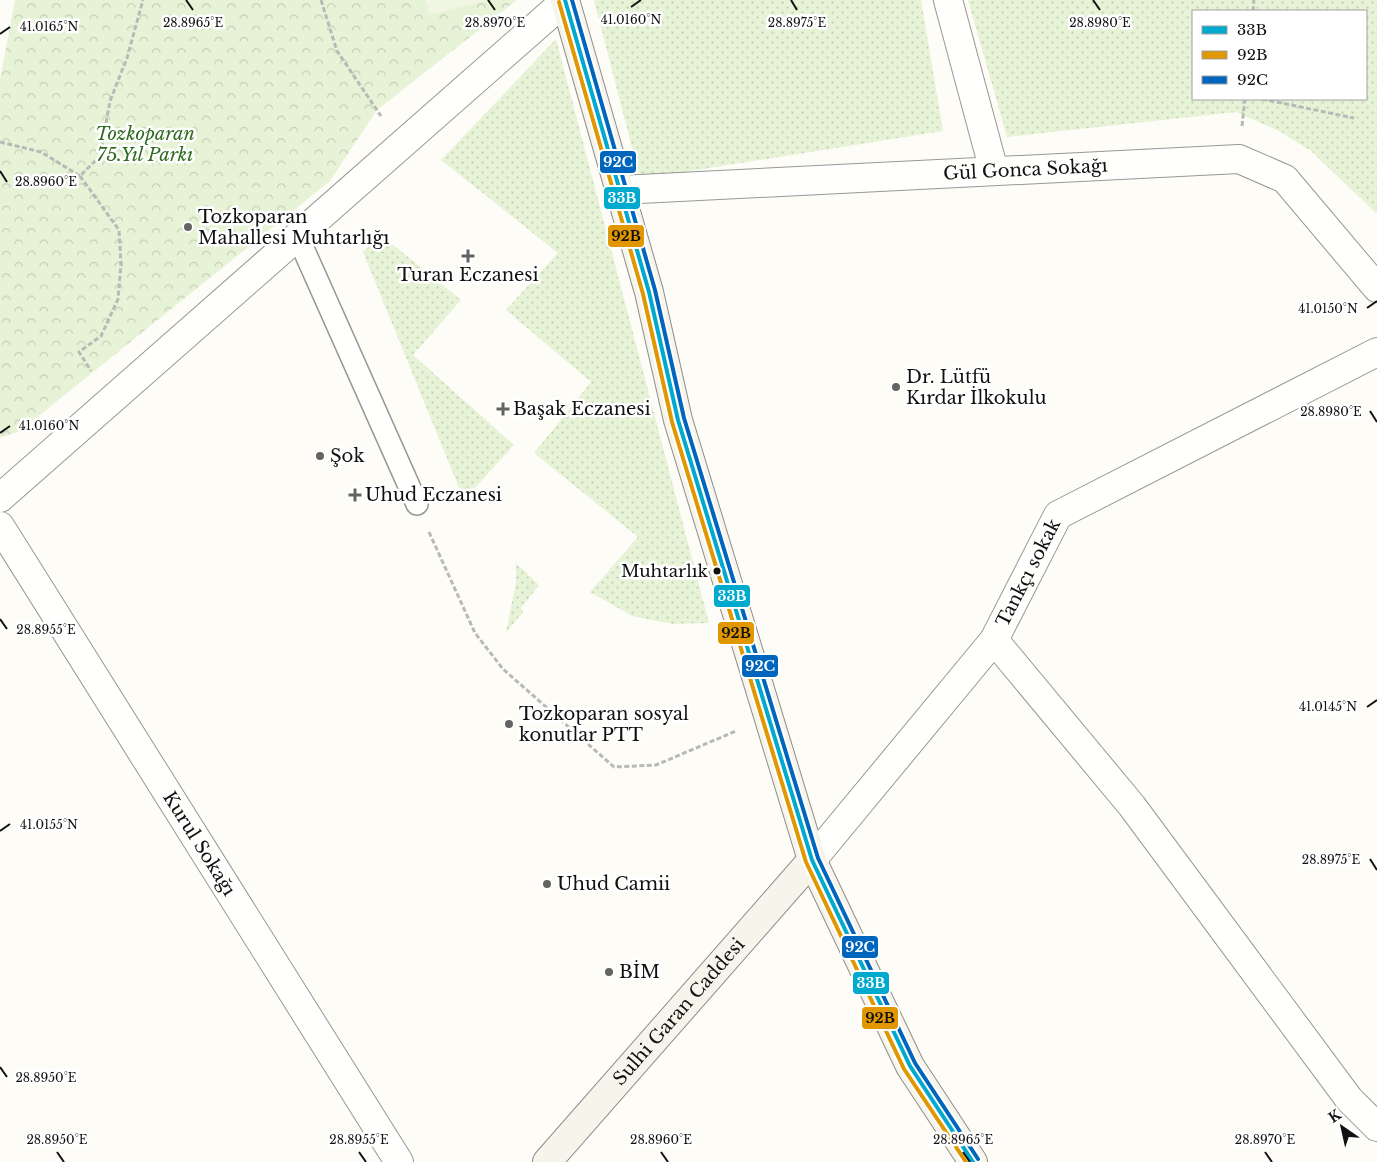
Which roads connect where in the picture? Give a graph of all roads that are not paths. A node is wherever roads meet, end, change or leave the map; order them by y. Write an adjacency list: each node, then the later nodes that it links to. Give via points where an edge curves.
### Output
1 (948, 0): 3 (street)
2 (565, 1): 4 (street); 5 (street)
3 (994, 171): 4 (street, Gül Gonca Sokağı); 6 (street, Gül Gonca Sokağı, via 1240,159 1285,179)
4 (620, 190): 12 (street, via 649,292 678,420)
5 (298, 237): 8 (street); 9 (lane)
6 (1377, 288)
7 (1377, 352): 11 (street, Tankçı sokak, via 1058,515)
8 (0, 498)
9 (417, 504)
10 (0, 526): 14 (street, Kurul Sokağı)
11 (994, 640): 12 (street, Tankçı sokak); 13 (street, via 1132,806 1349,1099)
12 (812, 860): 15 (street, Sulhi Garan Caddesi); 16 (street, via 910,1066)
13 (1377, 1126)
14 (399, 1162)
15 (546, 1162)
16 (973, 1162)

